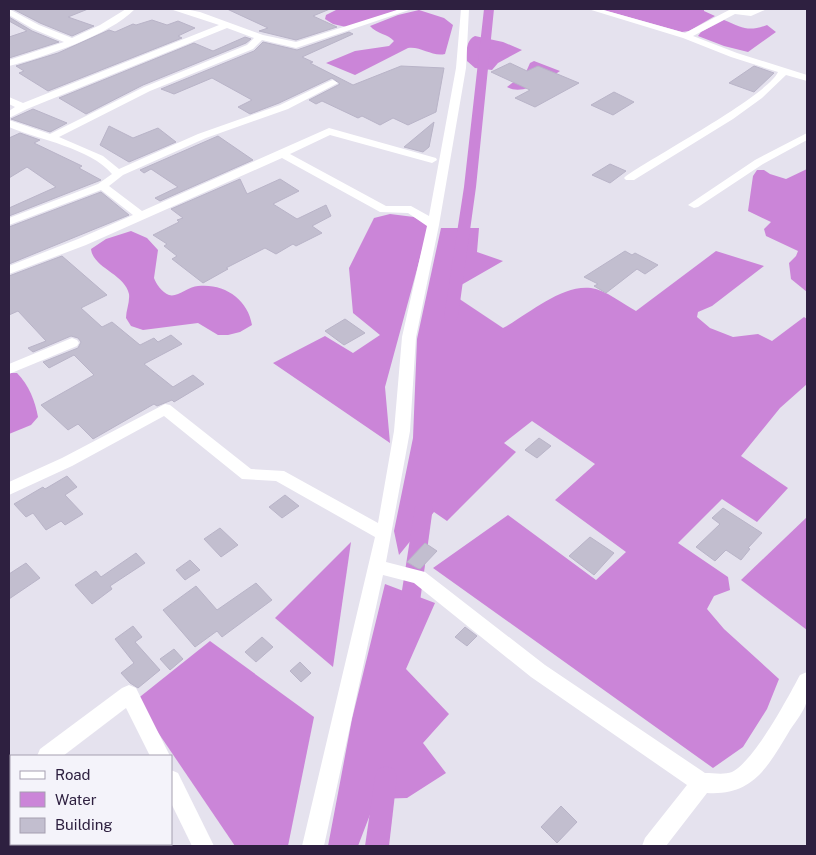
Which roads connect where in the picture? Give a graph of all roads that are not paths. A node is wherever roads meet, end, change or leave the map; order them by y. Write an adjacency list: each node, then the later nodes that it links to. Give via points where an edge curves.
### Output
1 (131, 9): 11 (street)
2 (174, 9): 8 (street)
3 (408, 9): 10 (street, via 296,45)
4 (466, 9): 30 (street, via 461,68)
5 (592, 9): 9 (street)
6 (763, 9): 9 (street, via 751,13 734,11)
7 (9, 12): 11 (street)
8 (227, 25): 10 (street); 17 (street)
9 (686, 36): 13 (street)
10 (260, 38): 21 (street, via 250,47 147,89)
11 (70, 42): 12 (street)
12 (9, 63)
13 (783, 70): 14 (street); 25 (street, via 781,76 744,107)
14 (807, 78)
15 (333, 83): 24 (street, via 284,107 202,136)
16 (9, 100): 17 (street)
17 (24, 107): 18 (street)
18 (9, 115)
19 (9, 123): 21 (street)
20 (807, 136): 27 (street, via 759,162)
21 (50, 138): 24 (street, via 97,158)
22 (282, 154): 23 (street, via 329,131); 28 (street); 30 (street, via 384,210 411,209)
23 (432, 160)
24 (118, 174): 26 (street)
25 (630, 178)
26 (102, 186): 28 (street); 29 (street)
27 (694, 205)
28 (141, 216): 31 (street)
29 (9, 222)
30 (433, 225): 35 (street, via 409,337 402,431)
31 (9, 270)
32 (72, 344): 33 (street)
33 (9, 369)
34 (9, 489): 35 (street, via 165,409 248,475 278,475)
35 (384, 534): 36 (street)
36 (378, 567): 41 (street, via 419,577 538,671); 43 (street)
37 (807, 682): 41 (street, via 780,729 742,777 732,782)
38 (48, 755): 39 (street, via 129,694)
39 (160, 755)
40 (172, 782): 42 (street)
41 (702, 783): 44 (street)
42 (203, 846)
43 (313, 846)
44 (653, 846)

